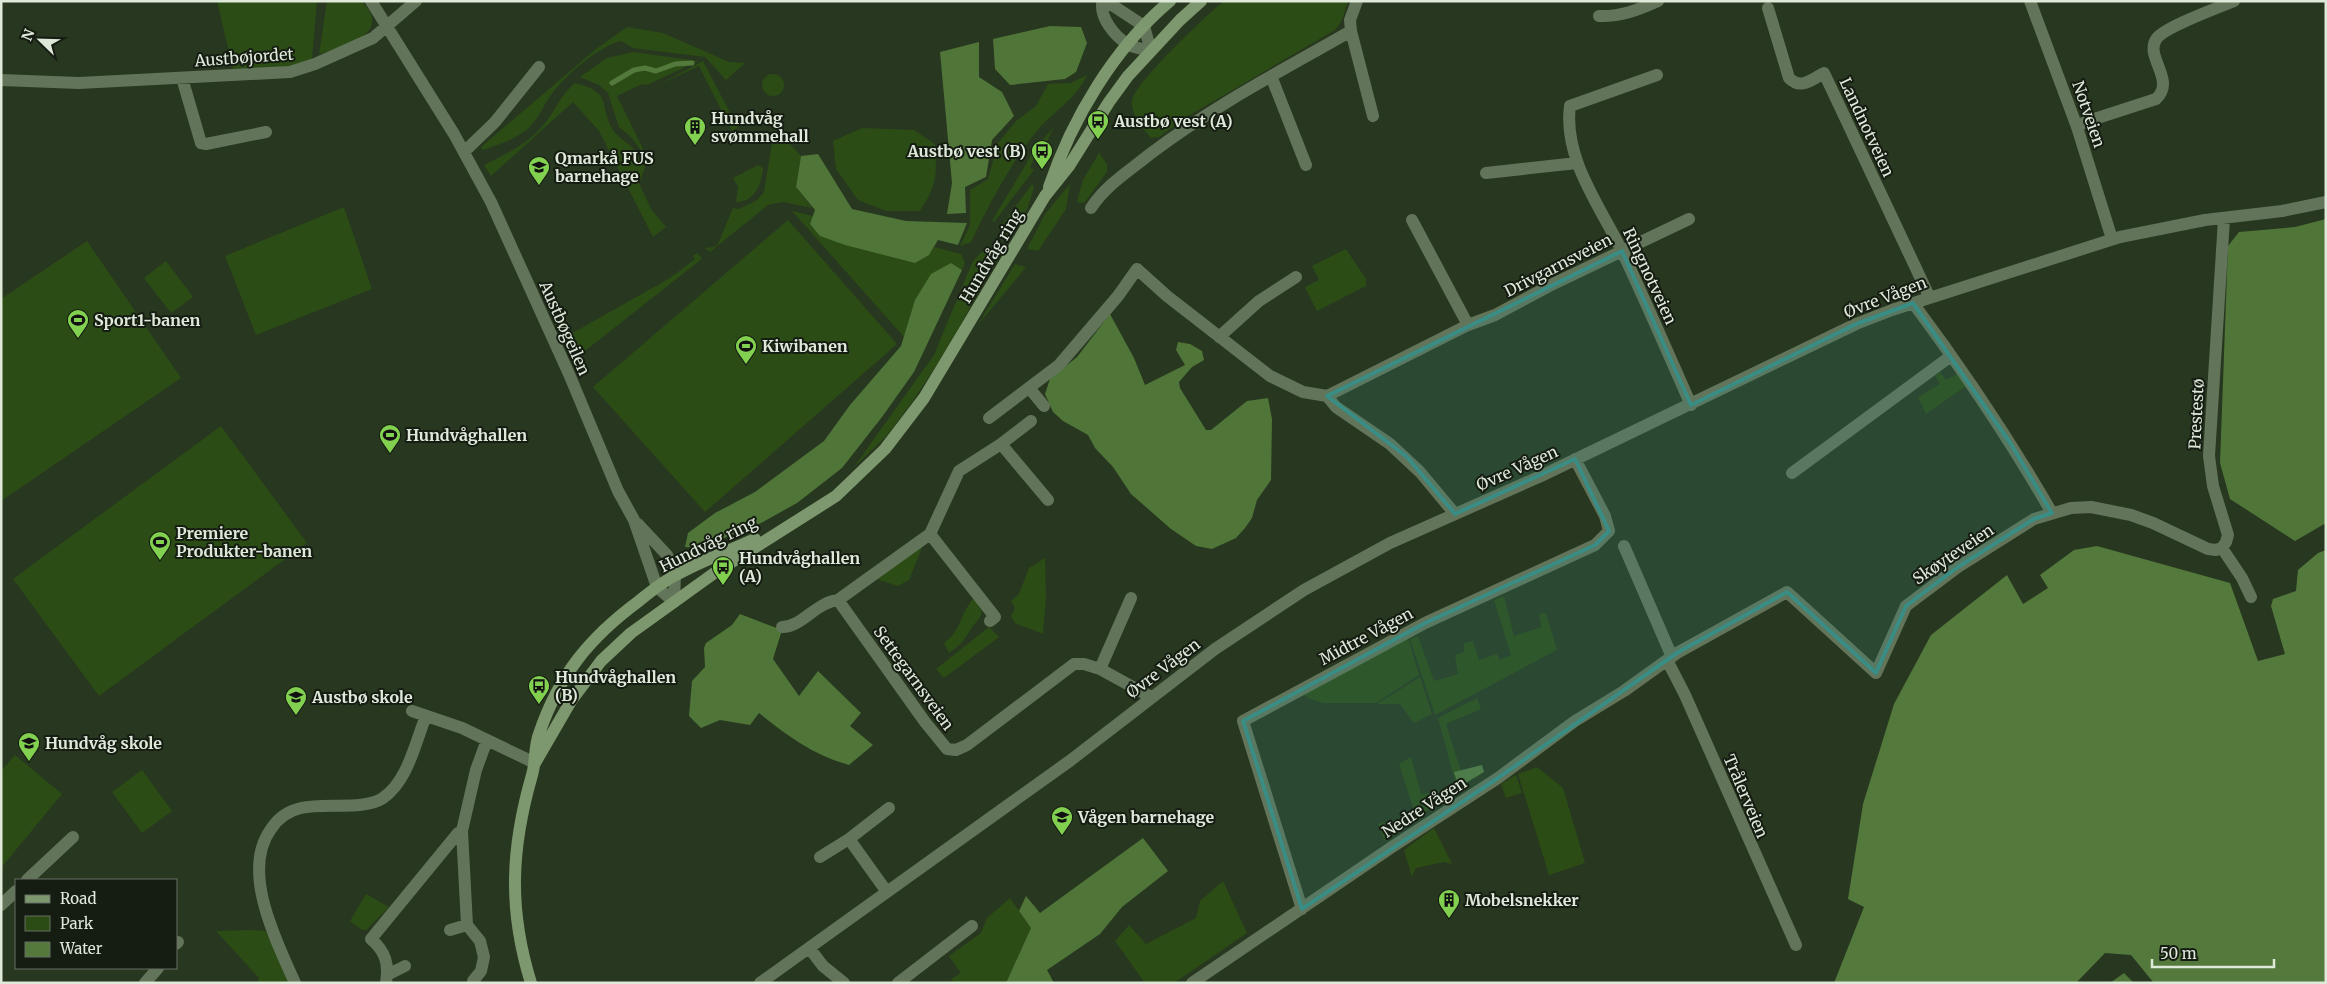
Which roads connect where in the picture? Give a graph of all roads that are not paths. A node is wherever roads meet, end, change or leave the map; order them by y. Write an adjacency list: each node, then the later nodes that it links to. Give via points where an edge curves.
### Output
1 (371, 1): 13 (street, Austbøgeilen)
2 (416, 1): 13 (street, Austbøjordet)
3 (1170, 1): 12 (main road, Hundvåg ring)
4 (1202, 1): 16 (main road, Hundvåg ring)
5 (1357, 1): 14 (street, via 1350,20)
6 (1658, 1): 11 (street, via 1613,17)
7 (2030, 1): 23 (street, Notveien)
8 (2234, 1): 23 (street, via 2158,37 2153,52 2163,85 2156,99 2085,122)
9 (1102, 3): 12 (street); 15 (street, via 1101,14 1105,21)
10 (1768, 8): 38 (street, Landnotveien, via 1789,78 1795,84 1803,85 1824,74)
11 (1599, 16)
12 (1144, 26): 15 (main road, Hundvåg ring); 16 (street)
13 (387, 27): 20 (street, Austbøjordet, via 373,38 343,52 290,72); 25 (street, Austbøgeilen)
14 (1352, 31): 19 (street); 22 (street)
15 (1128, 44): 16 (street); 29 (main road, Hundvåg ring, via 1082,111)
16 (1151, 51): 29 (main road, Hundvåg ring, via 1108,102 1069,166)
17 (539, 67): 25 (street, via 495,122)
18 (1657, 75): 26 (street, Ringnotveien, via 1570,106 1568,122)
19 (1271, 76): 27 (street); 31 (street, via 1178,132 1108,187)
20 (182, 78): 21 (street, Austbøjordet, via 79,83); 24 (street, Austbøjordet, via 200,143)
21 (1, 80)
22 (1373, 116)
23 (2077, 128): 35 (street, Notveien)
24 (266, 132)
25 (464, 152): 56 (street, Austbøgeilen, via 491,202 618,491)
26 (1577, 163): 28 (street); 36 (street, Ringnotveien)
27 (1306, 165)
28 (1486, 173)
29 (1045, 196): 52 (main road, Hundvåg ring, via 924,398 885,448)
30 (2326, 202): 33 (street, Øvre Vågen)
31 (1091, 208)
32 (1690, 219): 36 (street, Drivgarnsveien)
33 (2224, 219): 35 (street, Øvre Vågen); 59 (street, Prestestø, via 2209,456 2213,486 2228,535)
34 (1412, 220): 40 (street)
35 (2112, 239): 38 (street, Øvre Vågen)
36 (1622, 251): 40 (street, Drivgarnsveien, via 1495,315); 45 (street, Ringnotveien)
37 (1296, 277): 41 (street, via 1259,301)
38 (1930, 296): 39 (street, Øvre Vågen)
39 (1913, 303): 42 (street); 45 (street, Øvre Vågen, via 1856,324)
40 (1468, 325): 44 (street, Drivgarnsveien)
41 (1219, 337): 43 (street, via 1137,269 1074,349); 44 (street, via 1277,380 1303,392)
42 (1951, 356): 51 (street); 54 (street, via 2011,444)
43 (1030, 389): 46 (street); 47 (street)
44 (1327, 396): 55 (street, via 1336,407 1407,457)
45 (1691, 405): 50 (street, Øvre Vågen)
46 (1044, 406)
47 (989, 418)
48 (1031, 421): 49 (street)
49 (1001, 444): 53 (street); 57 (street, via 960,470)
50 (1575, 459): 55 (street, Øvre Vågen); 85 (street, Midtre Vågen, via 1605,516 1609,531 1603,539 1402,634 1243,721)
51 (1792, 473)
52 (836, 496): 60 (main road, Hundvåg ring, via 770,532); 65 (main road, Hundvåg ring)
53 (1048, 500)
54 (2052, 513): 59 (street, Skøyteveien, via 2070,508 2099,508 2153,523 2208,549); 68 (street, Skøyteveien, via 2034,519 1958,567 1906,606 1876,672)
55 (1455, 514): 71 (street, Øvre Vågen, via 1310,586 1215,649)
56 (634, 520): 60 (street, Austbøgeilen, via 667,555); 61 (street, Austbøgeilen)
57 (930, 534): 64 (street); 66 (street, via 995,617)
58 (1624, 546): 69 (street)
59 (2222, 548): 62 (street)
60 (675, 575): 61 (main road, Hundvåg ring); 65 (street, Austbøgeilen)
61 (657, 587): 65 (street, Austbøgeilen); 75 (main road, Hundvåg ring, via 614,619 584,649 557,692 538,736)
62 (2251, 597)
63 (1131, 598): 70 (street)
64 (838, 600): 67 (street, via 827,601 792,625); 70 (street, Settegarnsveien, via 938,741 947,749 956,750 967,745 1074,664)
65 (674, 602): 75 (main road, Hundvåg ring, via 631,633 601,661 571,701)
66 (990, 622)
67 (782, 627)
68 (1853, 650): 69 (street, Nedre Vågen, via 1787,592)
69 (1669, 658): 85 (street, Nedre Vågen, via 1498,778); 89 (street, Trålerveien)
70 (1100, 669): 71 (street, Settegarnsveien)
71 (1151, 697): 83 (street, Øvre Vågen, via 1071,760)
72 (412, 711): 73 (street)
73 (426, 716): 74 (street); 94 (street, via 404,772 394,789 381,800 301,808 276,822 265,838 258,864 262,891 270,924)
74 (487, 740): 75 (street); 77 (street, via 476,770)
75 (535, 763): 95 (main road, Hundvåg ring, via 520,816 514,855 520,938)
76 (889, 808): 79 (street)
77 (462, 831): 86 (street); 92 (street, via 371,939 388,962)
78 (73, 837): 81 (street)
79 (850, 839): 80 (street); 83 (street)
80 (820, 857)
81 (28, 879)
82 (15, 892): 84 (street)
83 (887, 892): 90 (street, Øvre Vågen)
84 (1, 905)
85 (1302, 909): 99 (street, Nedre Vågen)
86 (467, 925): 88 (street); 93 (street, via 480,941 484,957 481,971)
87 (972, 926): 98 (street)
88 (450, 930)
89 (1796, 945)
90 (810, 949): 96 (street, Øvre Vågen); 97 (street, via 823,966)
91 (405, 966): 92 (street)
92 (387, 979)
93 (473, 982)
94 (296, 983)
95 (532, 983)
96 (760, 983)
97 (844, 983)
98 (898, 983)
99 (1192, 983)

